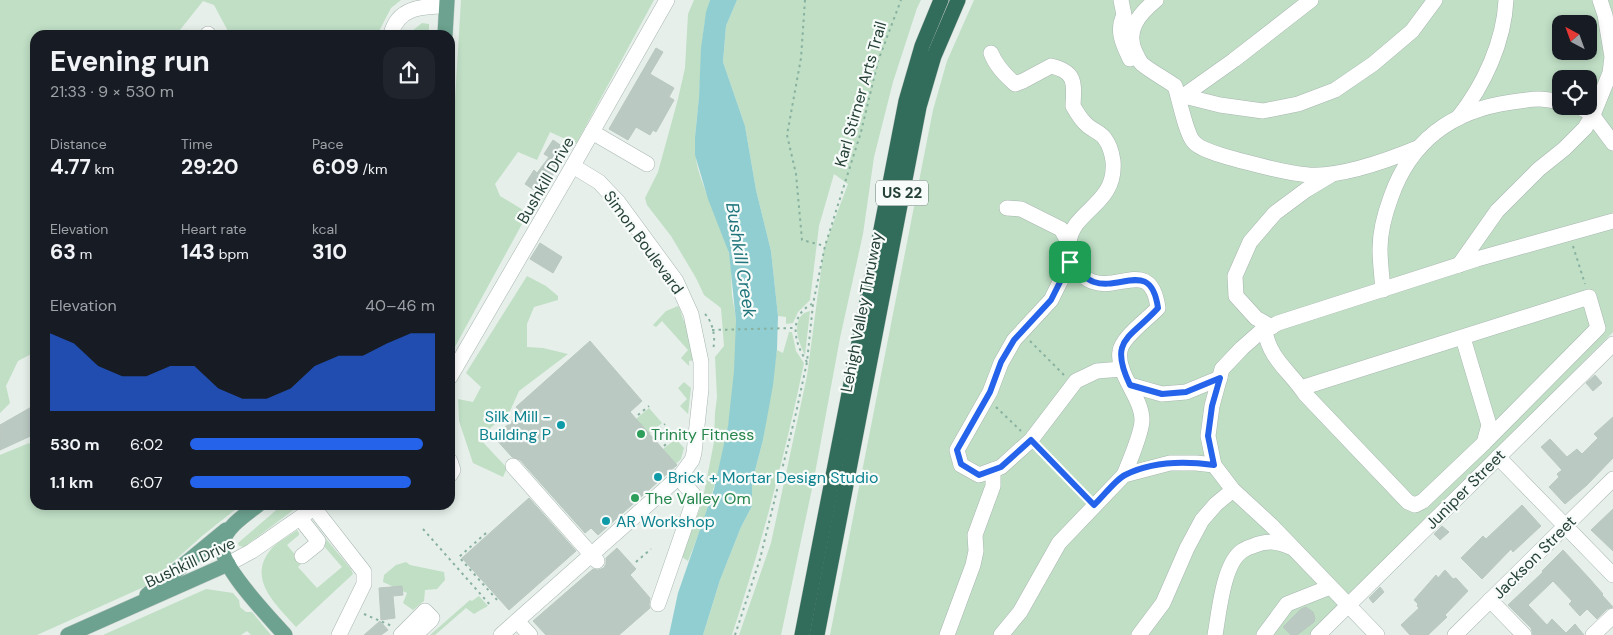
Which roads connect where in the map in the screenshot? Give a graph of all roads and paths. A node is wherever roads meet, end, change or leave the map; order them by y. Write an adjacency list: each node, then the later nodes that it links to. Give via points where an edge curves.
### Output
1 (667, 0): 24 (street, Bushkill Drive)
2 (804, 0): 35 (path, via 801,58 787,135 796,174 802,240)
3 (901, 0): 35 (path, Karl Stirner Arts Trail, via 878,61 861,132)
4 (941, 0): 109 (highway, Lehigh Valley Thruway / US 22, via 919,54 906,101)
5 (958, 0): 110 (highway, Lehigh Valley Thruway / US 22, via 934,56 919,107)
6 (1121, 0): 16 (street, via 1124,15 1120,22 1120,37 1132,64 1147,78)
7 (1156, 0): 16 (street, via 1133,25 1132,37 1133,48 1141,63)
8 (1311, 0): 18 (street)
9 (1435, 0): 18 (street, via 1412,32 1335,90 1298,104 1262,111)
10 (1506, 0): 23 (street, via 1497,47 1486,73)
11 (1600, 0): 17 (street, via 1606,15)
12 (446, 3): 13 (street, via 407,12 397,20); 14 (main road)
13 (394, 30)
14 (444, 30)
15 (990, 53): 34 (street, via 1004,75 1015,84 1051,66 1070,75 1074,85 1073,106 1087,126 1105,138 1114,173 1110,186 1076,226)
16 (1156, 72): 18 (street, via 1175,86)
17 (1611, 74): 20 (street)
18 (1182, 98): 29 (street, via 1188,133 1193,142 1220,156 1311,175)
19 (1552, 101): 23 (street, via 1538,99 1492,105)
20 (1597, 105)
21 (1592, 115): 33 (street, via 1564,149 1497,211)
22 (1594, 115): 25 (street)
23 (1458, 118): 26 (street)
24 (592, 132): 27 (street); 28 (street, Bushkill Drive)
25 (1613, 143)
26 (1420, 147): 29 (street, via 1386,161); 39 (street, via 1397,180 1385,214 1380,248)
27 (648, 164)
28 (573, 166): 51 (street, Bushkill Drive); 71 (street, Simon Boulevard, via 598,182 618,202 676,281 691,314 701,362 701,389 694,453 689,466)
29 (1334, 173): 44 (street, via 1276,213 1250,242 1235,276 1236,296)
30 (1007, 208): 34 (street, via 1021,209 1061,229)
31 (1613, 221): 32 (street)
32 (1569, 234): 36 (street); 40 (path)
33 (1479, 237): 36 (street); 38 (street)
34 (1069, 243): 37 (street)
35 (825, 246): 41 (path, Karl Stirner Arts Trail)
36 (1491, 255): 38 (street)
37 (1070, 262): 46 (street, via 1051,300); 52 (street, via 1093,282 1108,284 1140,280 1151,287 1156,297 1158,308 1125,340 1120,351)
38 (1459, 265): 39 (street)
39 (1383, 290): 44 (street)
40 (1589, 296): 47 (street); 64 (street, via 1598,328)
41 (813, 304): 43 (path, via 798,315); 50 (path, Karl Stirner Arts Trail)
42 (699, 310): 45 (path, via 710,319)
43 (795, 328): 45 (path); 50 (path, via 797,344)
44 (1268, 329): 53 (street, via 1242,348 1222,369); 56 (street, via 1266,343)
45 (712, 330): 49 (path, via 714,346)
46 (1022, 332): 54 (path); 57 (street, via 1001,362)
47 (1462, 338): 56 (street); 64 (street, via 1489,425)
48 (1613, 344): 66 (street, Juniper Street)
49 (709, 354)
50 (806, 362): 108 (path, Karl Stirner Arts Trail, via 760,559)
51 (455, 368)
52 (1122, 369): 54 (street, via 1097,371); 55 (street)
53 (1220, 378): 55 (street, via 1186,392 1162,394); 67 (street, via 1208,436)
54 (1073, 384): 63 (street)
55 (1130, 385): 70 (street, via 1139,404 1142,421)
56 (1301, 388): 64 (street, via 1408,502 1415,505)
57 (987, 398): 63 (path); 69 (street, via 957,450 961,464 979,475)
58 (649, 406): 59 (path)
59 (638, 415)
60 (665, 424): 61 (path)
61 (654, 434)
62 (675, 436): 65 (path)
63 (1031, 440): 69 (street, via 1001,467); 74 (path)
64 (1484, 442)
65 (664, 446)
66 (1498, 457): 80 (street); 94 (street, Juniper Street)
67 (1214, 465): 70 (street, via 1170,463); 73 (street)
68 (513, 466): 86 (street, via 587,538)
69 (993, 470): 111 (street, via 993,486 975,535 973,565)
70 (1124, 476): 74 (street)
71 (678, 477): 86 (street, Simon Boulevard); 93 (street, via 693,494 693,503)
72 (1613, 479): 80 (street, Jackson Street)
73 (1233, 490): 83 (street); 113 (street, via 1202,520 1163,603)
74 (1094, 505): 112 (street, via 1059,542 1020,612)
75 (252, 510): 79 (main road)
76 (312, 510): 78 (street, Bushkill Drive)
77 (318, 510): 97 (street, via 364,572 365,581)
78 (300, 518): 85 (street, via 318,542); 88 (street, Bushkill Drive)
79 (233, 525): 88 (main road, via 221,547); 96 (main road)
80 (1565, 526): 89 (street); 91 (street, Jackson Street)
81 (423, 529): 95 (path)
82 (486, 533): 92 (path, via 459,557)
83 (1293, 548): 90 (street); 114 (street, via 1273,541 1241,551 1230,566)
84 (651, 549): 87 (path)
85 (302, 556)
86 (595, 558): 99 (street, Simon Boulevard)
87 (636, 562)
88 (228, 564): 96 (main road, Bushkill Drive); 102 (main road, via 237,580)
89 (1613, 575)
90 (1330, 587): 94 (street); 115 (street, via 1287,604)
91 (1490, 600): 118 (street, Jackson Street); 119 (street)
92 (498, 601)
93 (658, 604)
94 (1348, 605): 116 (street, Juniper Street); 117 (street)
95 (491, 606)
96 (130, 609): 101 (main road, Bushkill Drive)
97 (352, 609): 100 (path); 103 (street)
98 (1613, 616): 120 (street)
99 (516, 621): 106 (street, Simon Boulevard); 107 (street)
100 (390, 624)
101 (68, 635)
102 (285, 635)
103 (339, 635)
104 (402, 635): 105 (street, via 426,611 432,618)
105 (415, 635)
106 (500, 635)
107 (530, 635)
108 (735, 635)
109 (802, 635)
110 (817, 635)
111 (947, 635)
112 (1001, 635)
113 (1139, 635)
114 (1215, 635)
115 (1264, 635)
116 (1318, 635)
117 (1378, 635)
118 (1455, 635)
119 (1524, 635)
120 (1593, 635)

